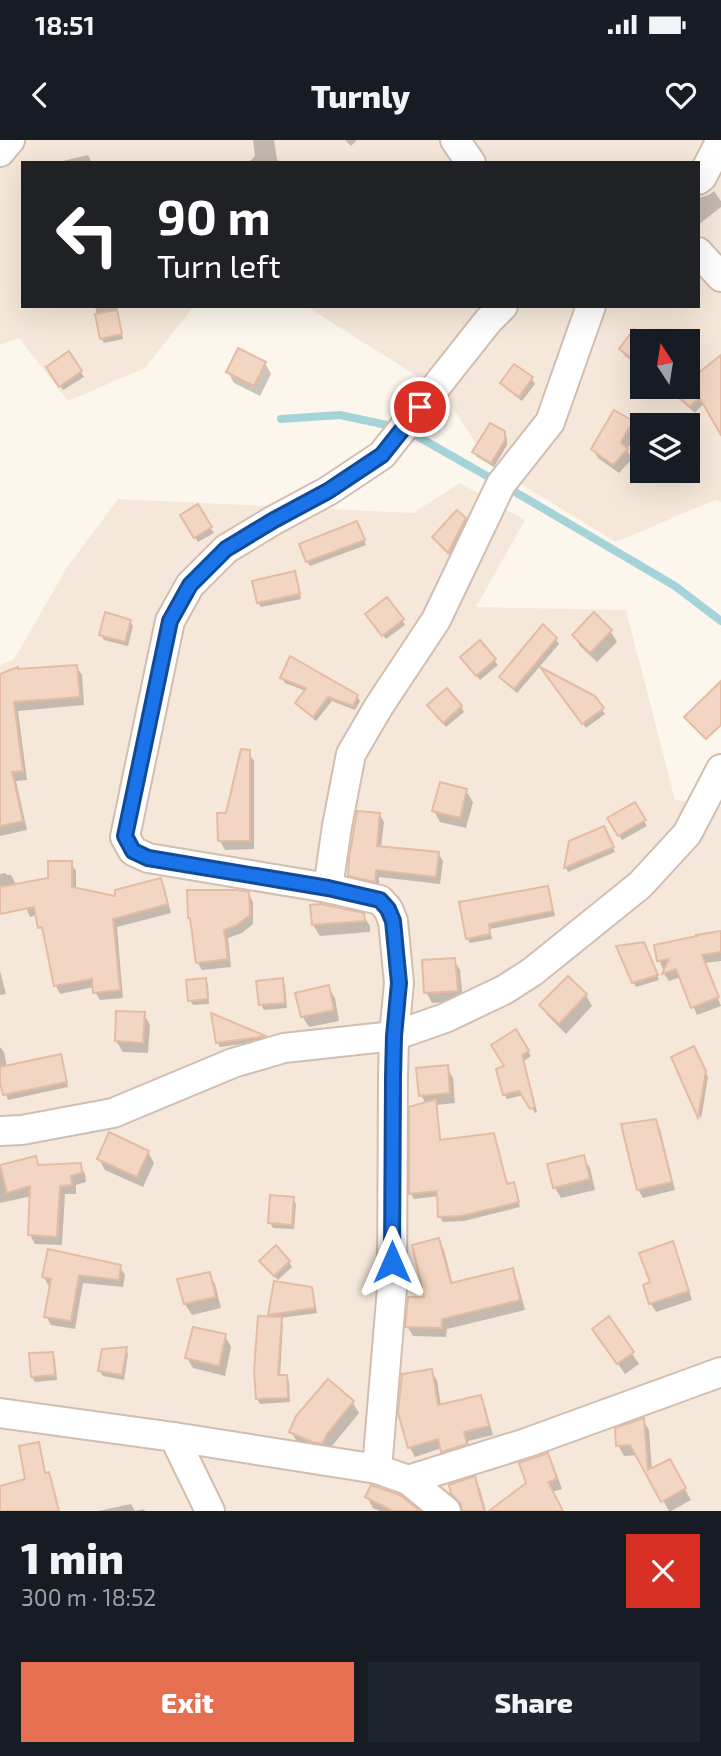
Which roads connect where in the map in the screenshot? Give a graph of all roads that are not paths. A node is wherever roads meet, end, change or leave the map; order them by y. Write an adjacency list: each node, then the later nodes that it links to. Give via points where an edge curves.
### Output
1 (10, 140): 4 (street)
2 (455, 140): 5 (street)
3 (721, 140): 6 (street)
4 (0, 152)
5 (470, 161)
6 (700, 178)
7 (700, 254): 8 (street)
8 (721, 277)
9 (501, 308): 12 (street, via 382,455 226,549 190,585 170,621 125,836 133,851 148,858)
10 (590, 308): 12 (street, via 550,422 501,484 436,620 351,754)
11 (721, 769): 13 (street, via 687,834 640,886 504,990)
12 (328, 888): 13 (street, via 380,900 388,909 399,983)
13 (394, 1036): 14 (street, via 284,1048 233,1063 113,1113); 18 (street, via 392,1288)
14 (0, 1131)
15 (721, 1372): 19 (street, via 526,1443)
16 (0, 1413): 17 (street)
17 (174, 1437): 18 (street); 20 (street)
18 (377, 1469): 19 (street)
19 (408, 1480): 21 (street)
20 (210, 1511)
21 (446, 1511)

